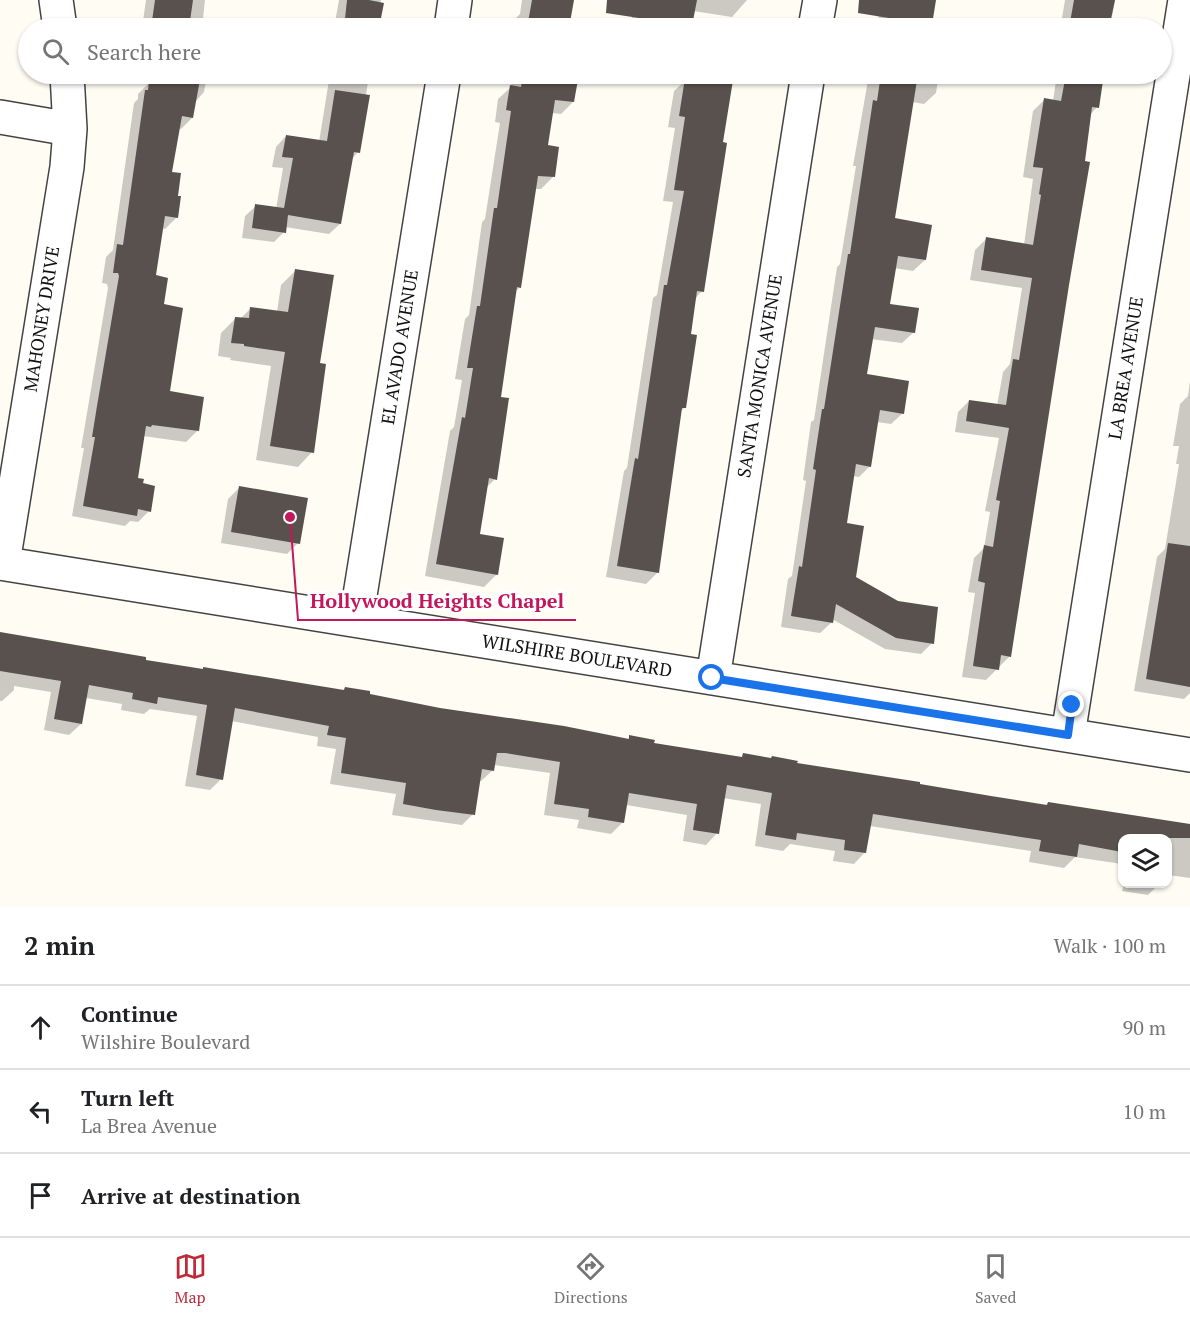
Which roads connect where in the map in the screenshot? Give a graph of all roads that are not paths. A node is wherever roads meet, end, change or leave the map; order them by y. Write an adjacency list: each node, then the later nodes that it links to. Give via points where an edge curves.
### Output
1 (56, 0): 5 (street)
2 (455, 0): 6 (street)
3 (820, 0): 7 (street)
4 (1185, 0): 8 (street, LA BREA AVENUE)
5 (59, 18)
6 (452, 18)
7 (817, 18)
8 (1172, 82)
9 (68, 84): 14 (street, MAHONEY DRIVE)
10 (442, 84): 16 (street, EL AVADO AVENUE)
11 (806, 84): 17 (street, SANTA MONICA AVENUE)
12 (1172, 84): 18 (street, LA BREA AVENUE)
13 (0, 117): 14 (street)
14 (70, 129): 15 (street, MAHONEY DRIVE, via 67,168)
15 (1, 563): 16 (street, WILSHIRE BOULEVARD)
16 (356, 620): 17 (street, WILSHIRE BOULEVARD)
17 (712, 678): 18 (street, WILSHIRE BOULEVARD)
18 (1068, 735): 19 (street, WILSHIRE BOULEVARD)
19 (1190, 754)

